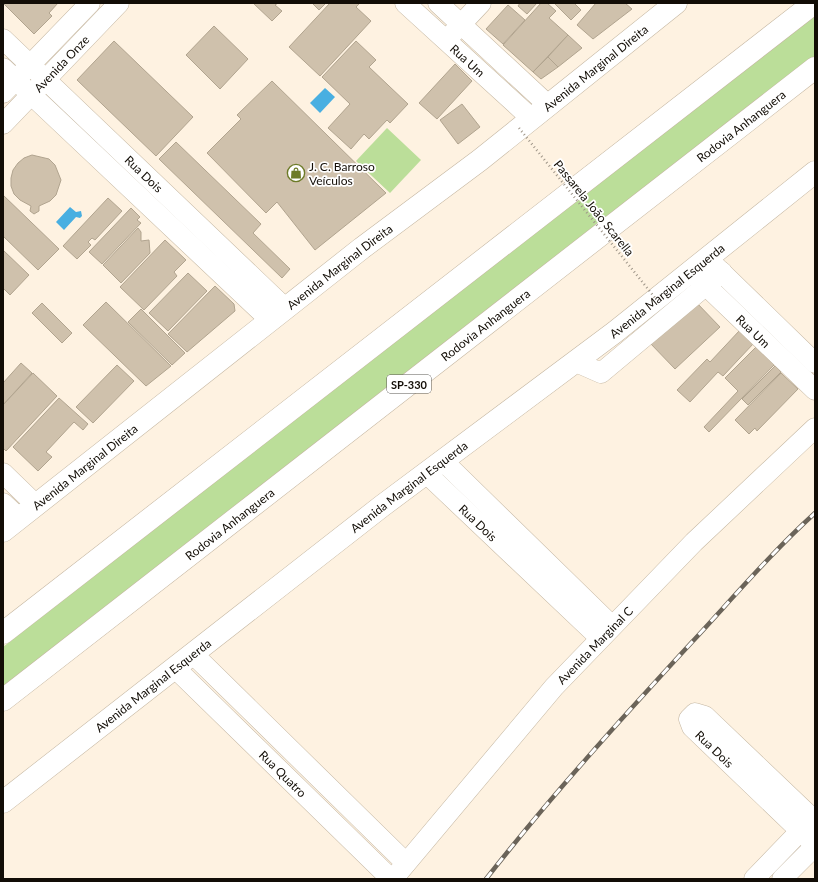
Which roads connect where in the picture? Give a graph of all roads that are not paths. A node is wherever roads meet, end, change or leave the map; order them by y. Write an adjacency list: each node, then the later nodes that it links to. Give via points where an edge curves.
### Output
1 (90, 3): 12 (street, Avenida Onze)
2 (119, 3): 15 (street, Avenida Onze)
3 (404, 3): 9 (street, Rua Um)
4 (481, 3): 8 (street)
5 (676, 3): 17 (main road, Avenida Marginal Direita)
6 (814, 3): 33 (main road)
7 (445, 5): 8 (street, Rua Um); 9 (street)
8 (461, 24): 11 (street); 17 (street, Rua Um)
9 (429, 26): 11 (street, Rua Um)
10 (3, 39): 12 (street, Rua Dois)
11 (446, 41): 18 (street, Rua Um)
12 (30, 65): 14 (street, Avenida Onze); 15 (street, Rua Dois)
13 (815, 68): 36 (main road, Rodovia Anhanguera / SP-330)
14 (7, 80): 16 (street, Rua Dois)
15 (45, 80): 16 (street, Avenida Onze); 22 (street, Rua Dois)
16 (31, 95): 19 (street, Avenida Onze); 22 (street, Rua Dois)
17 (548, 105): 18 (main road, Avenida Marginal Direita)
18 (525, 123): 22 (main road, Avenida Marginal Direita)
19 (3, 124)
20 (815, 172): 21 (main road, Avenida Marginal Esquerda)
21 (706, 272): 23 (main road, Avenida Marginal Esquerda, via 656,299); 23 (street, via 601,373); 24 (street, Rua Um); 25 (street, Rua Um)
22 (277, 314): 31 (main road, Avenida Marginal Direita)
23 (576, 362): 27 (main road, Avenida Marginal Esquerda)
24 (815, 363)
25 (815, 390)
26 (815, 428): 32 (street, Avenida Marginal C, via 694,542)
27 (443, 461): 29 (main road, Avenida Marginal Esquerda); 32 (street, Rua Dois)
28 (3, 473): 31 (street)
29 (426, 473): 32 (street, Rua Dois); 34 (main road, Avenida Marginal Esquerda)
30 (3, 502): 31 (street)
31 (19, 518)
32 (606, 632): 40 (street, Avenida Marginal C, via 539,704)
33 (3, 633)
34 (193, 654): 35 (main road, Avenida Marginal Esquerda); 40 (street, Rua Quatro)
35 (175, 668): 37 (main road, Avenida Marginal Esquerda); 41 (street, Rua Quatro)
36 (3, 700)
37 (3, 802)
38 (811, 822): 38 (street, Rua Dois, via 705,716 695,713 689,719 692,727); 39 (street, Rua Dois); 42 (street)
39 (815, 845): 43 (street)
40 (406, 864): 41 (street, Avenida Marginal C)
41 (392, 879)
42 (754, 879)
43 (782, 879)

